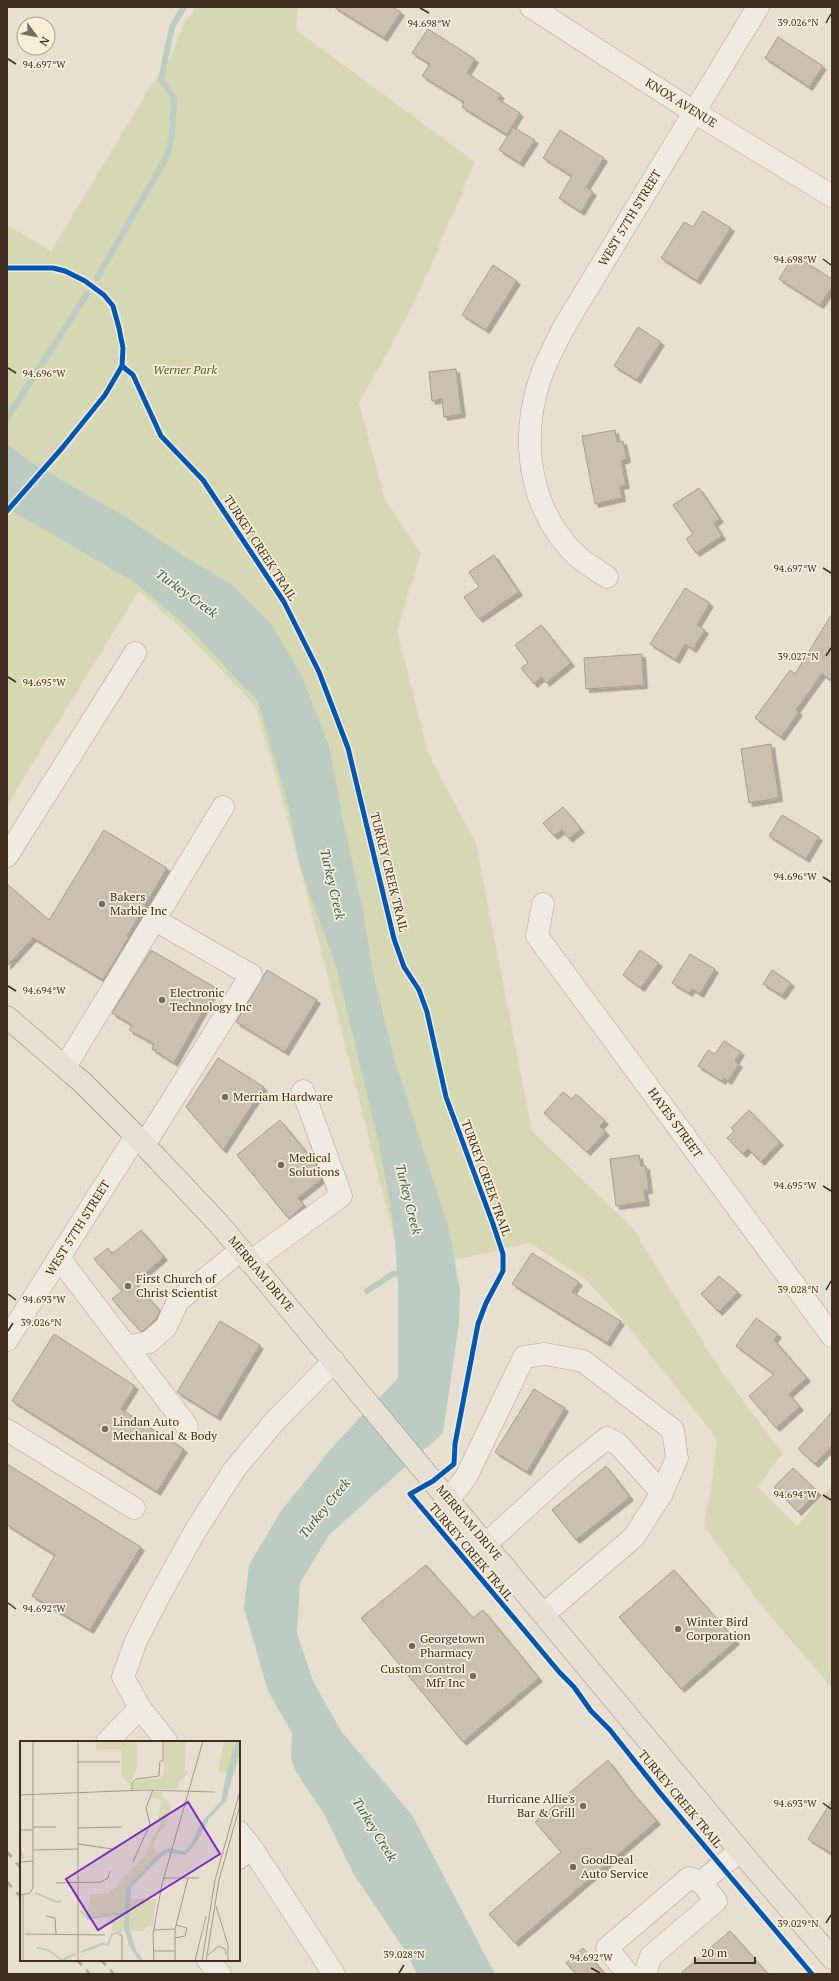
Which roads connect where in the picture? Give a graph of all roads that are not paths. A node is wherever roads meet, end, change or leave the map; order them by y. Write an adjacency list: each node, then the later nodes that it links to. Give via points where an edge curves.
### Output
1 (531, 7): 3 (street, KNOX AVENUE)
2 (758, 7): 3 (street, WEST 57TH STREET)
3 (694, 112): 4 (street, KNOX AVENUE); 5 (street, WEST 57TH STREET, via 564,327 539,382 533,404 530,465 538,498 560,539 578,558)
4 (832, 196)
5 (607, 577)
6 (135, 653): 8 (street)
7 (223, 806): 10 (street)
8 (7, 856)
9 (543, 904): 17 (street, HAYES STREET, via 537,936)
10 (155, 920): 12 (street); 14 (street, WEST 57TH STREET, via 251,975)
11 (7, 1017): 12 (main road, MERRIAM DRIVE)
12 (65, 1067): 14 (main road, MERRIAM DRIVE)
13 (303, 1091): 15 (street, via 341,1196)
14 (140, 1141): 15 (main road, MERRIAM DRIVE); 16 (street, WEST 57TH STREET)
15 (246, 1256): 19 (street, via 178,1301 166,1326 149,1342); 20 (main road, MERRIAM DRIVE)
16 (59, 1258): 18 (street, WEST 57TH STREET); 19 (street)
17 (832, 1336)
18 (7, 1340)
19 (127, 1347): 21 (street)
20 (334, 1361): 24 (main road, MERRIAM DRIVE); 28 (street, via 275,1421 234,1470 194,1533 136,1641 123,1677)
21 (187, 1426)
22 (7, 1430): 25 (street)
23 (662, 1493): 24 (street, via 677,1458 673,1430 583,1361 545,1354 524,1357 466,1477); 26 (street, via 618,1444 607,1438 566,1471); 27 (street, via 634,1537)
24 (448, 1499): 26 (main road, MERRIAM DRIVE)
25 (134, 1508)
26 (486, 1544): 27 (main road, MERRIAM DRIVE)
27 (544, 1614): 32 (main road, MERRIAM DRIVE)
28 (140, 1708): 29 (street); 30 (street)
29 (108, 1741)
30 (166, 1741)
31 (243, 1846): 37 (street)
32 (740, 1851): 33 (street); 34 (main road, MERRIAM DRIVE)
33 (701, 1882): 38 (street, via 688,1878 607,1948); 39 (street, via 716,1901 651,1956)
34 (832, 1958)
35 (209, 1961): 36 (street)
36 (220, 1974)
37 (334, 1974)
38 (628, 1974)
39 (645, 1974)

